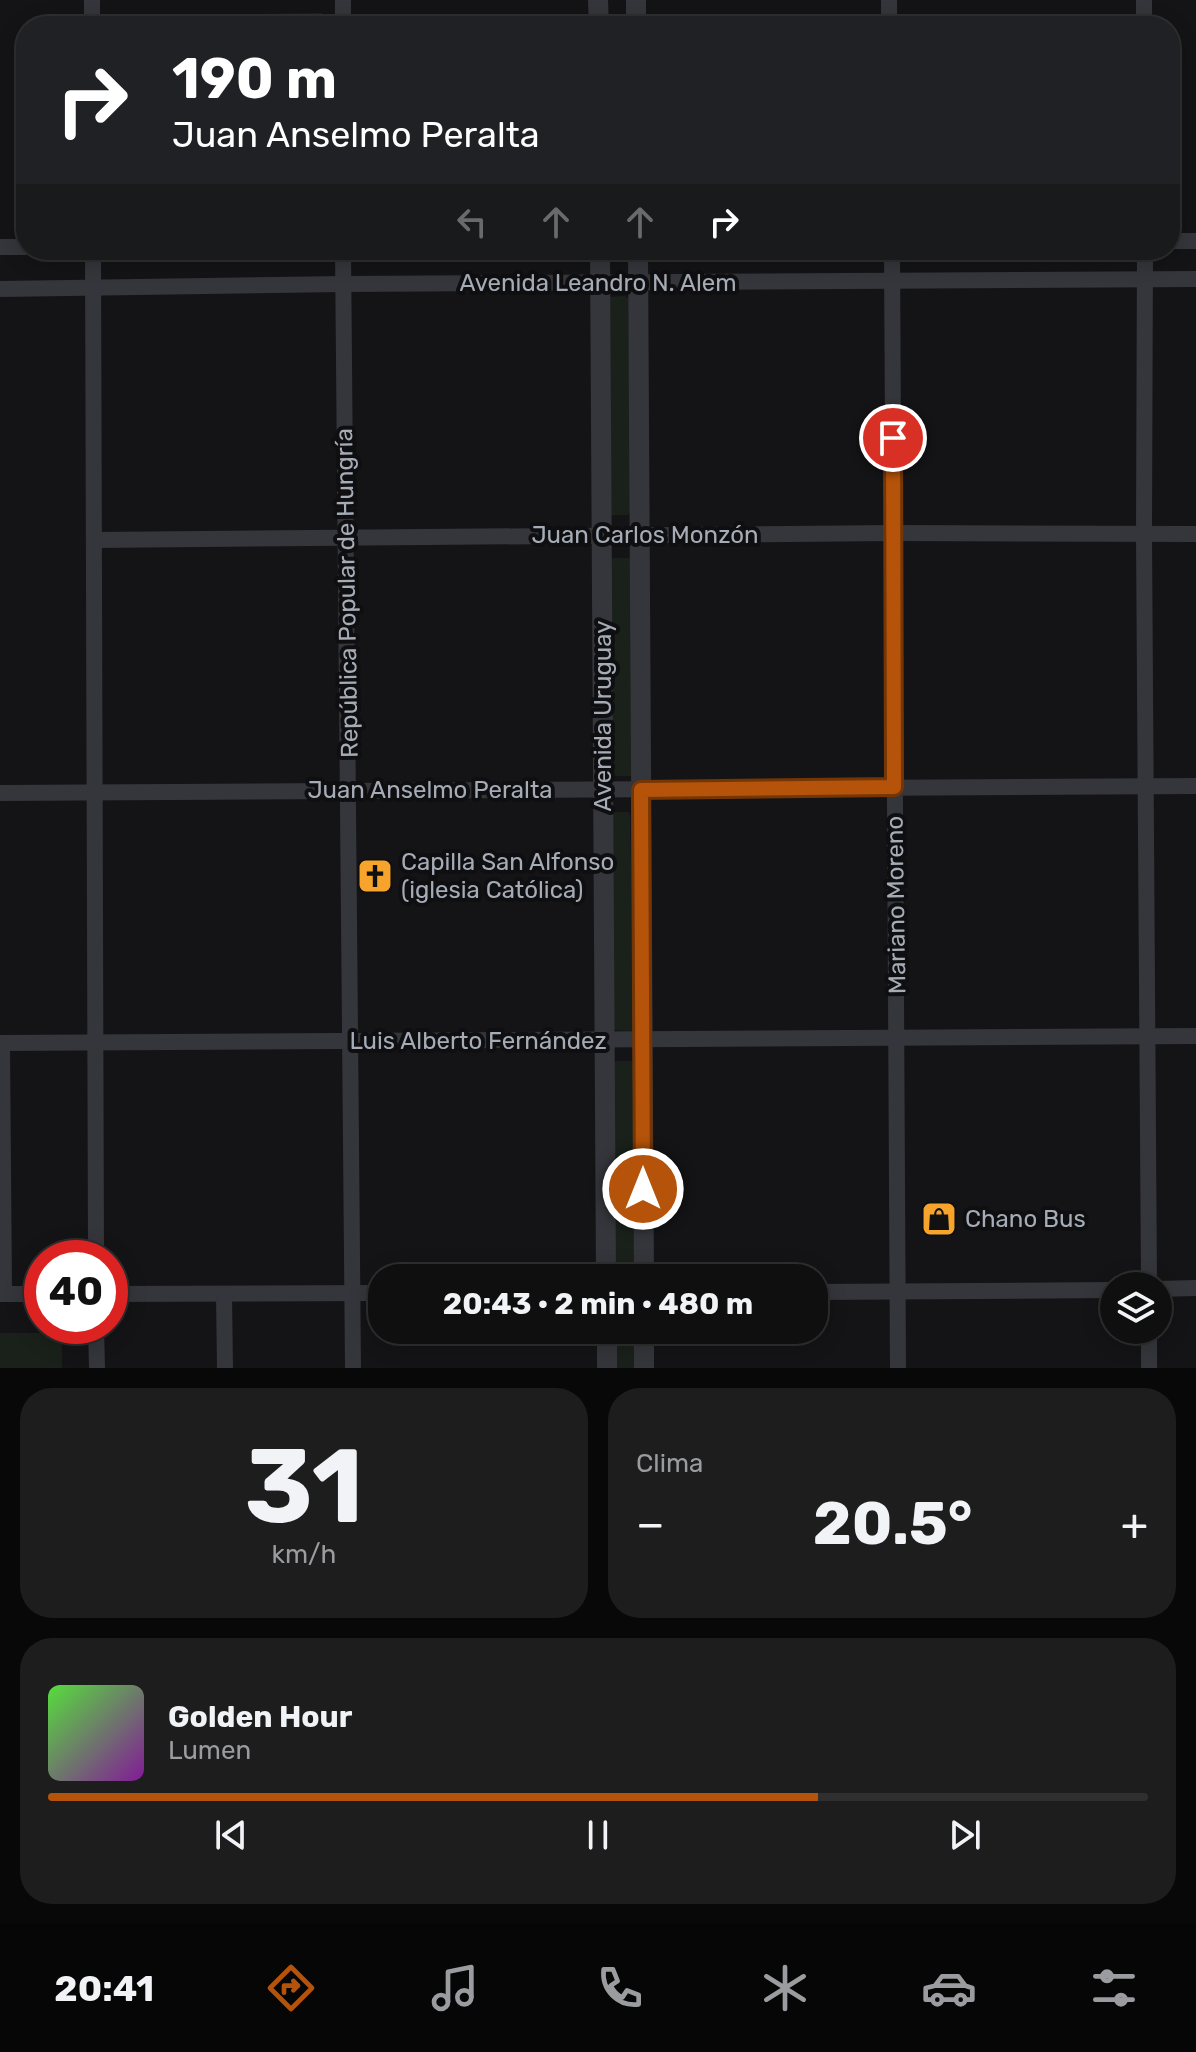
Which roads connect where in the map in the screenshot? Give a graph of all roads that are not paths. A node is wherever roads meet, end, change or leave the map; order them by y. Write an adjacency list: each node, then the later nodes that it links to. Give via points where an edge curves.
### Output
1 (93, 260): 13 (street)
2 (343, 260): 12 (street, República Popular de Hungría)
3 (600, 260): 10 (street, Avenida Uruguay)
4 (638, 260): 11 (street, Avenida Uruguay)
5 (892, 260): 8 (street, Mariano Moreno)
6 (1145, 260): 9 (street)
7 (1196, 279): 9 (street, Avenida Leandro N. Alem)
8 (892, 280): 9 (street, Avenida Leandro N. Alem); 11 (street, Avenida Leandro N. Alem); 15 (street, Mariano Moreno)
9 (1145, 280): 16 (street)
10 (600, 283): 11 (street, Avenida Leandro N. Alem); 12 (street, Avenida Leandro N. Alem); 18 (street, Avenida Uruguay)
11 (638, 283): 19 (street, Avenida Uruguay)
12 (344, 284): 13 (street, Avenida Leandro N. Alem); 20 (street, República Popular de Hungría)
13 (93, 287): 14 (street, Avenida Leandro N. Alem); 21 (street)
14 (0, 289)
15 (894, 533): 16 (street, Juan Carlos Monzón); 19 (street, Juan Carlos Monzón); 24 (street, Mariano Moreno)
16 (1144, 534): 17 (street, Juan Carlos Monzón); 22 (street)
17 (1196, 534)
18 (602, 536): 19 (street, Juan Carlos Monzón); 20 (street, Juan Carlos Monzón); 25 (street, Avenida Uruguay)
19 (639, 536): 26 (street, Avenida Uruguay)
20 (346, 537): 21 (street, Juan Carlos Monzón); 28 (street, República Popular de Hungría)
21 (94, 540): 27 (street)
22 (1145, 786): 23 (street, Juan Anselmo Peralta); 24 (street, Juan Anselmo Peralta); 32 (street)
23 (1196, 786)
24 (894, 787): 26 (street, Juan Anselmo Peralta); 30 (street, Mariano Moreno)
25 (603, 790): 26 (street, Juan Anselmo Peralta); 28 (street, Juan Anselmo Peralta); 35 (street, Avenida Uruguay)
26 (641, 790): 33 (street, Avenida Uruguay)
27 (95, 791): 28 (street, Juan Anselmo Peralta); 29 (street, Juan Anselmo Peralta); 37 (street)
28 (349, 791): 34 (street, República Popular de Hungría)
29 (0, 793)
30 (897, 1036): 32 (street, Luis Alberto Fernández); 33 (street, Luis Alberto Fernández); 46 (street, Mariano Moreno)
31 (1196, 1036): 32 (street, Luis Alberto Fernández)
32 (1147, 1037): 41 (street)
33 (643, 1040): 35 (street, Luis Alberto Fernández); 40 (street, Avenida Uruguay)
34 (352, 1041): 35 (street, Luis Alberto Fernández); 37 (street, Luis Alberto Fernández); 47 (street, República Popular de Hungría)
35 (605, 1041): 39 (street, Avenida Uruguay)
36 (1, 1043): 37 (street, Luis Alberto Fernández); 49 (street)
37 (95, 1043): 38 (street)
38 (96, 1240)
39 (606, 1264)
40 (644, 1264)
41 (1149, 1272)
42 (1196, 1288): 43 (street)
43 (1172, 1289)
44 (1100, 1290): 46 (street)
45 (828, 1292): 46 (street)
46 (898, 1292): 62 (street, Mariano Moreno)
47 (353, 1293): 48 (street); 52 (street); 59 (street, República Popular de Hungría)
48 (368, 1293)
49 (2, 1294): 50 (street)
50 (24, 1294)
51 (128, 1294): 52 (street)
52 (224, 1294): 58 (street)
53 (96, 1344): 57 (street)
54 (607, 1344): 60 (street)
55 (644, 1344): 61 (street)
56 (1149, 1344): 63 (street)
57 (97, 1368)
58 (225, 1368)
59 (353, 1368)
60 (607, 1368)
61 (644, 1368)
62 (898, 1368)
63 (1149, 1368)

